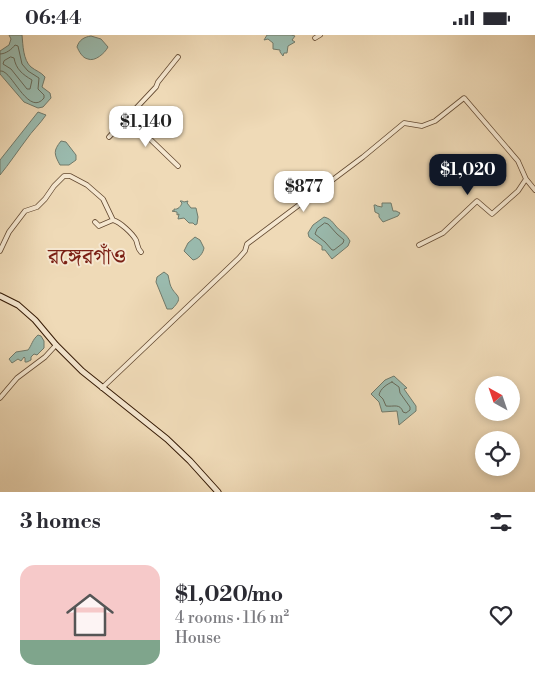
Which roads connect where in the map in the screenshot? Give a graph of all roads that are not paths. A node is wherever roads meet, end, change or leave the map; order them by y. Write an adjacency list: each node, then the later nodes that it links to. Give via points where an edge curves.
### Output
1 (320, 35): 2 (street)
2 (315, 38)
3 (178, 57): 4 (street)
4 (128, 117): 5 (street); 6 (street)
5 (109, 137)
6 (178, 166)
7 (526, 179): 8 (street); 11 (street, via 518,191 492,214 476,201 443,233); 16 (street, via 518,161 464,98 435,121 422,125 404,123 247,244 239,258)
8 (535, 191)
9 (113, 220): 10 (street, via 99,226); 12 (street, via 103,199 88,185 70,175 64,176 37,207 25,211 8,231); 13 (street, via 132,235)
10 (95, 222)
11 (419, 245)
12 (0, 251)
13 (141, 252)
14 (0, 296): 15 (street, via 18,305)
15 (56, 345): 16 (street); 17 (street, via 18,377)
16 (102, 388): 18 (street, via 167,439)
17 (0, 398)
18 (218, 492)

